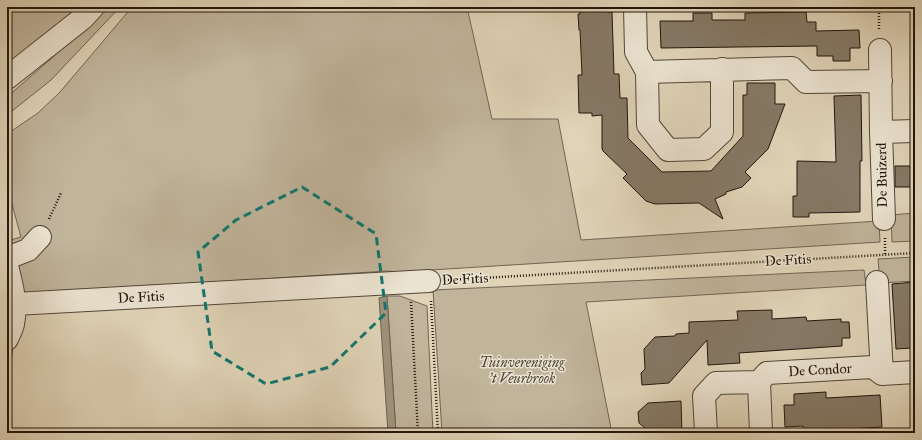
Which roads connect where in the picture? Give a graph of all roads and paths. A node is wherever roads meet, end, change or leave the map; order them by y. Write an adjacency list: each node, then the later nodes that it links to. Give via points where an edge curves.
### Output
1 (93, 7): 6 (street, via 83,18)
2 (635, 7): 5 (street, via 636,52)
3 (880, 50): 7 (street, De Buizerd)
4 (722, 69): 5 (street); 5 (street, via 722,132 704,150 668,150 648,125); 7 (street, via 792,68 806,82)
5 (647, 72)
6 (7, 78)
7 (881, 81): 9 (street, De Buizerd)
8 (915, 131): 9 (street, De Buizerd)
9 (881, 132): 11 (street, De Buizerd)
10 (61, 193): 12 (path)
11 (884, 219)
12 (40, 237): 14 (street, via 28,250)
13 (915, 253): 16 (path, De Fitis)
14 (7, 258)
15 (7, 266): 18 (street)
16 (420, 282): 18 (street, De Fitis); 23 (path); 24 (path)
17 (877, 282): 21 (street)
18 (15, 304): 19 (street, via 13,325)
19 (7, 339)
20 (915, 372): 21 (street, De Condor)
21 (882, 374): 22 (street, De Condor, via 873,367 767,373)
22 (759, 382): 25 (street, De Condor, via 716,383 704,396); 26 (street)
23 (418, 433)
24 (438, 433)
25 (706, 433)
26 (761, 433)

